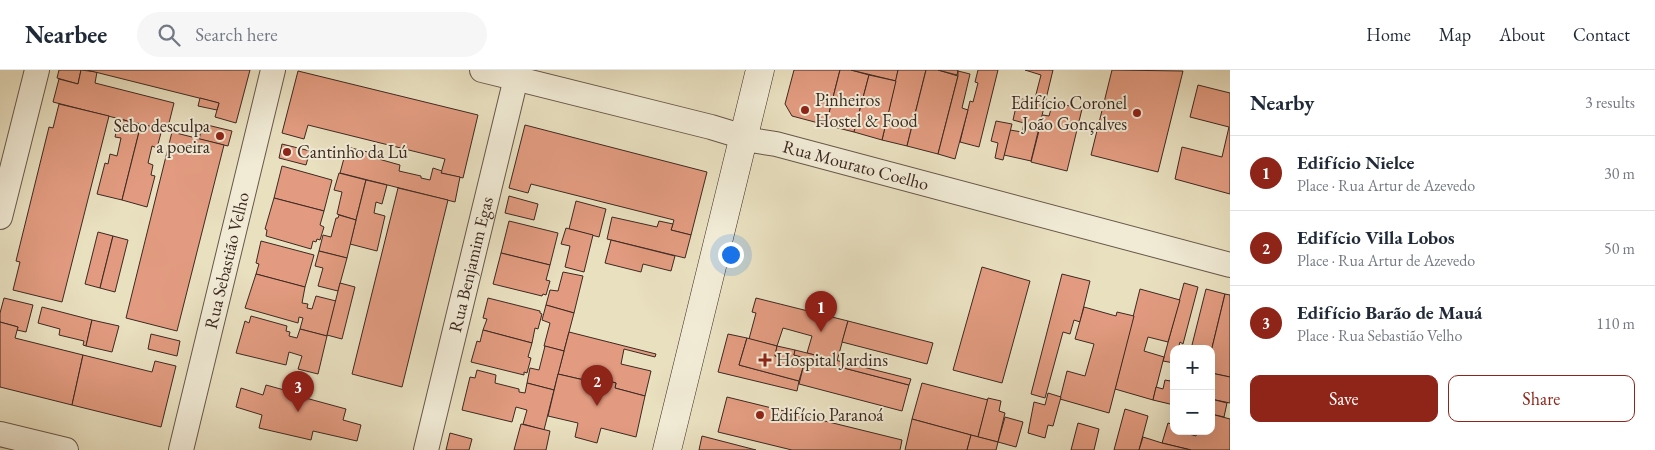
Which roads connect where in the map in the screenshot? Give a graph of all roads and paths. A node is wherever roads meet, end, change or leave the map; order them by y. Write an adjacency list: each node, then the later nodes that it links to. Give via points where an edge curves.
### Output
1 (37, 70): 7 (street)
2 (273, 70): 11 (street, Rua Sebastião Velho)
3 (482, 70): 5 (street, Rua Mourato Coelho)
4 (760, 70): 6 (street)
5 (516, 78): 6 (street, Rua Mourato Coelho); 12 (street, Rua Benjamim Egas)
6 (744, 136): 8 (street, Rua Mourato Coelho); 13 (street)
7 (0, 217)
8 (1230, 265)
9 (0, 434): 10 (street)
10 (66, 450)
11 (181, 450)
12 (426, 450)
13 (667, 450)

